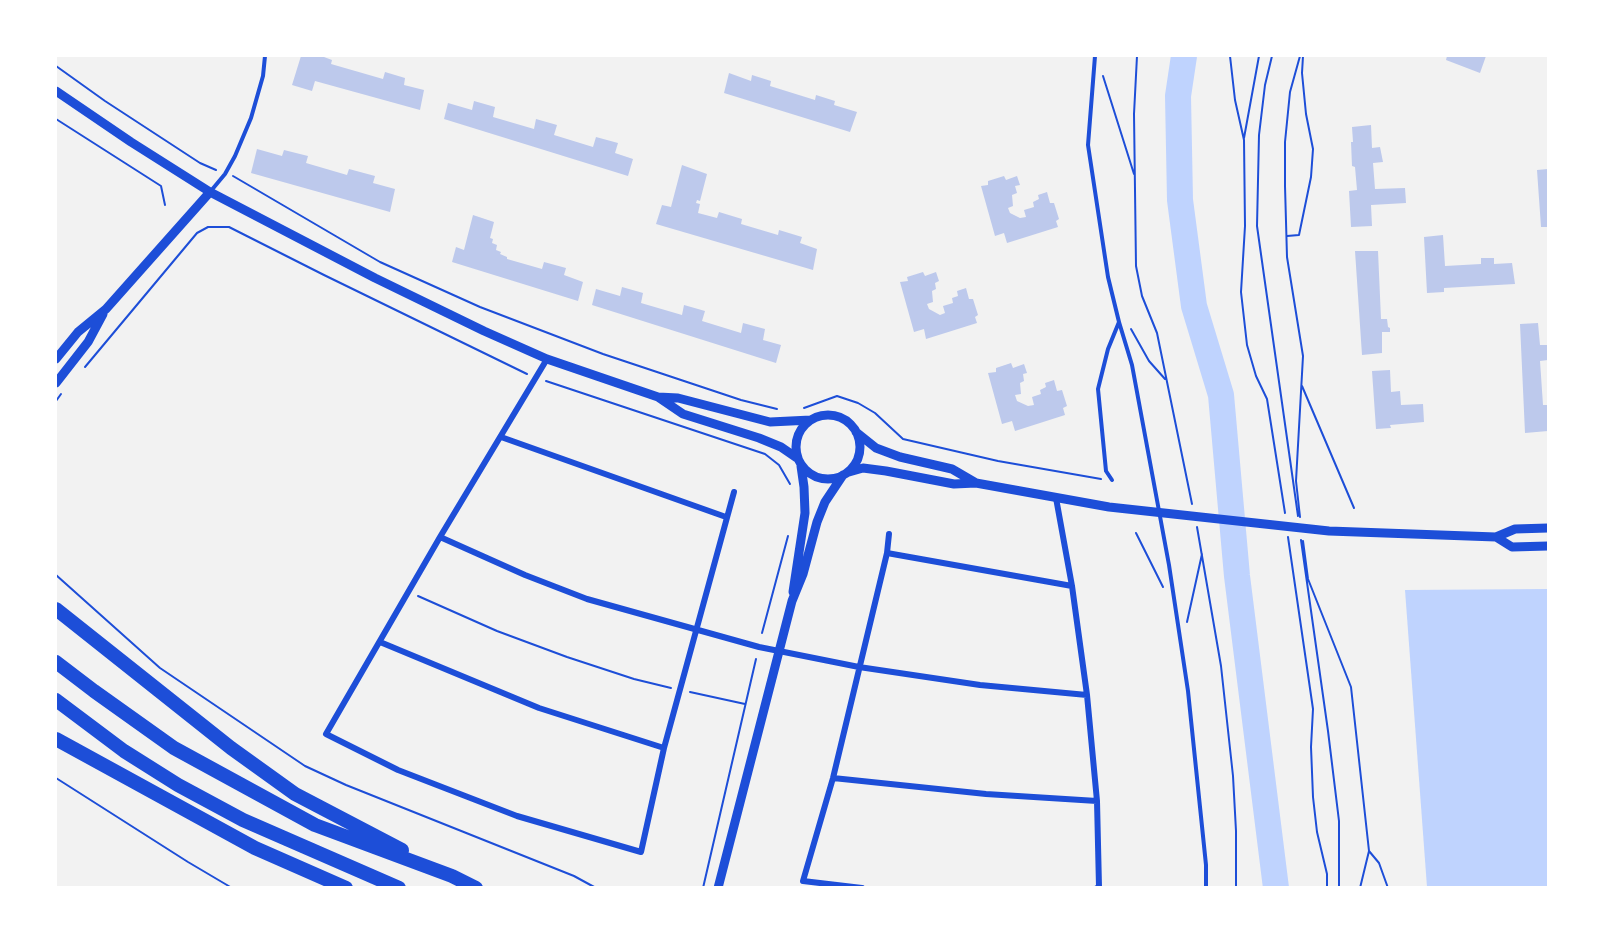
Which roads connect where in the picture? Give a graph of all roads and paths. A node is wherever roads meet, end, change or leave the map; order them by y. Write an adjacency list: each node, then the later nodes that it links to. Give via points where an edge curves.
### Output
1 (265, 56): 13 (lane, via 251,118)
2 (1095, 56): 19 (lane, via 1088,145 1108,277)
3 (1137, 56): 14 (path)
4 (1230, 56): 12 (path)
5 (1259, 56): 12 (path)
6 (1272, 56): 27 (path, via 1258,135 1257,226 1300,524 1296,481)
7 (1301, 56): 17 (path, via 1290,92 1285,142); 17 (path, via 1312,168 1299,235)
8 (56, 66): 13 (path, via 200,163)
9 (1100, 66): 14 (path)
10 (56, 91): 15 (street)
11 (56, 119): 16 (path, via 161,186)
12 (1244, 140): 47 (path, via 1241,292 1247,345 1271,415)
13 (225, 174): 15 (lane); 32 (path, via 380,262 480,307 603,354)
14 (1135, 177): 25 (path, via 1136,266)
15 (210, 192): 18 (street); 21 (street, via 375,278)
16 (165, 205)
17 (1287, 236): 27 (path, via 1302,356)
18 (106, 309): 22 (street, via 78,332); 26 (street, via 88,342)
19 (1119, 322): 38 (lane, via 1098,389 1106,471); 67 (lane, via 1132,365)
20 (1129, 325): 25 (path, via 1149,361)
21 (547, 358): 24 (street); 29 (street)
22 (56, 359)
23 (79, 374): 24 (path, via 197,233 208,227 229,226)
24 (536, 378): 35 (street); 40 (path, via 765,454 779,465)
25 (1166, 380): 43 (path)
26 (56, 383)
27 (1301, 383): 44 (path)
28 (64, 390): 30 (path)
29 (658, 398): 33 (street, via 678,398 770,422); 36 (street, via 683,414 781,447)
30 (56, 401)
31 (794, 409): 38 (path, via 837,396 875,413 903,439 998,461)
32 (783, 410)
33 (811, 420): 34 (street, via 829,415 849,423); 36 (street, via 798,436)
34 (856, 432): 37 (street, via 859,453); 39 (street, via 876,448 952,469)
35 (501, 437): 45 (street); 53 (street)
36 (799, 461): 37 (street, via 818,478 828,480); 62 (street, via 805,513)
37 (846, 473): 39 (street, via 863,468 954,484); 62 (street, via 825,502)
38 (1112, 480)
39 (976, 483): 42 (street)
40 (792, 490)
41 (734, 492): 45 (street)
42 (1056, 498): 54 (street, via 1329,531); 59 (street)
43 (1193, 506)
44 (1354, 508)
45 (726, 517): 64 (street)
46 (1195, 517): 56 (path)
47 (1285, 519)
48 (1548, 528): 54 (street, via 1515,529)
49 (1287, 530): 95 (path, via 1313,709 1313,797)
50 (1136, 533): 60 (path)
51 (889, 534): 57 (street)
52 (789, 536): 65 (path)
53 (440, 537): 64 (street, via 587,599); 66 (street)
54 (1496, 537): 55 (street, via 1512,547)
55 (1548, 546)
56 (1202, 551): 67 (path); 94 (path, via 1221,666 1233,776)
57 (887, 553): 59 (street); 71 (street)
58 (56, 575): 88 (path, via 160,668 305,766)
59 (1072, 586): 74 (street)
60 (1163, 589)
61 (418, 596): 72 (path, via 567,657)
62 (792, 600): 68 (street)
63 (56, 609): 83 (highway, via 295,794)
64 (697, 628): 68 (street); 78 (street)
65 (762, 633)
66 (380, 642): 78 (street, via 539,708); 78 (street, via 326,735 398,770 506,812 641,852)
67 (1181, 644): 93 (lane)
68 (779, 651): 71 (street); 90 (street)
69 (756, 659): 76 (path)
70 (56, 662): 83 (highway, via 174,748 315,825)
71 (859, 667): 74 (street, via 980,685); 80 (street)
72 (671, 688)
73 (690, 692): 76 (path)
74 (1087, 695): 81 (street)
75 (56, 700): 86 (highway, via 178,785 243,820)
76 (746, 705): 89 (path)
77 (56, 739): 85 (highway, via 255,848)
78 (664, 748)
79 (56, 778): 84 (path)
80 (833, 778): 81 (street); 91 (street, via 803,881)
81 (1097, 801): 92 (street)
82 (1369, 851): 96 (path, via 1351,687 1308,579 1301,535 1339,821); 97 (path); 98 (path, via 1379,863)
83 (452, 876): 87 (highway)
84 (232, 888)
85 (346, 888)
86 (399, 888)
87 (476, 888)
88 (596, 888)
89 (703, 888)
90 (718, 888)
91 (862, 888)
92 (1097, 888)
93 (1206, 888)
94 (1236, 888)
95 (1327, 888)
96 (1339, 888)
97 (1360, 888)
98 (1388, 888)

